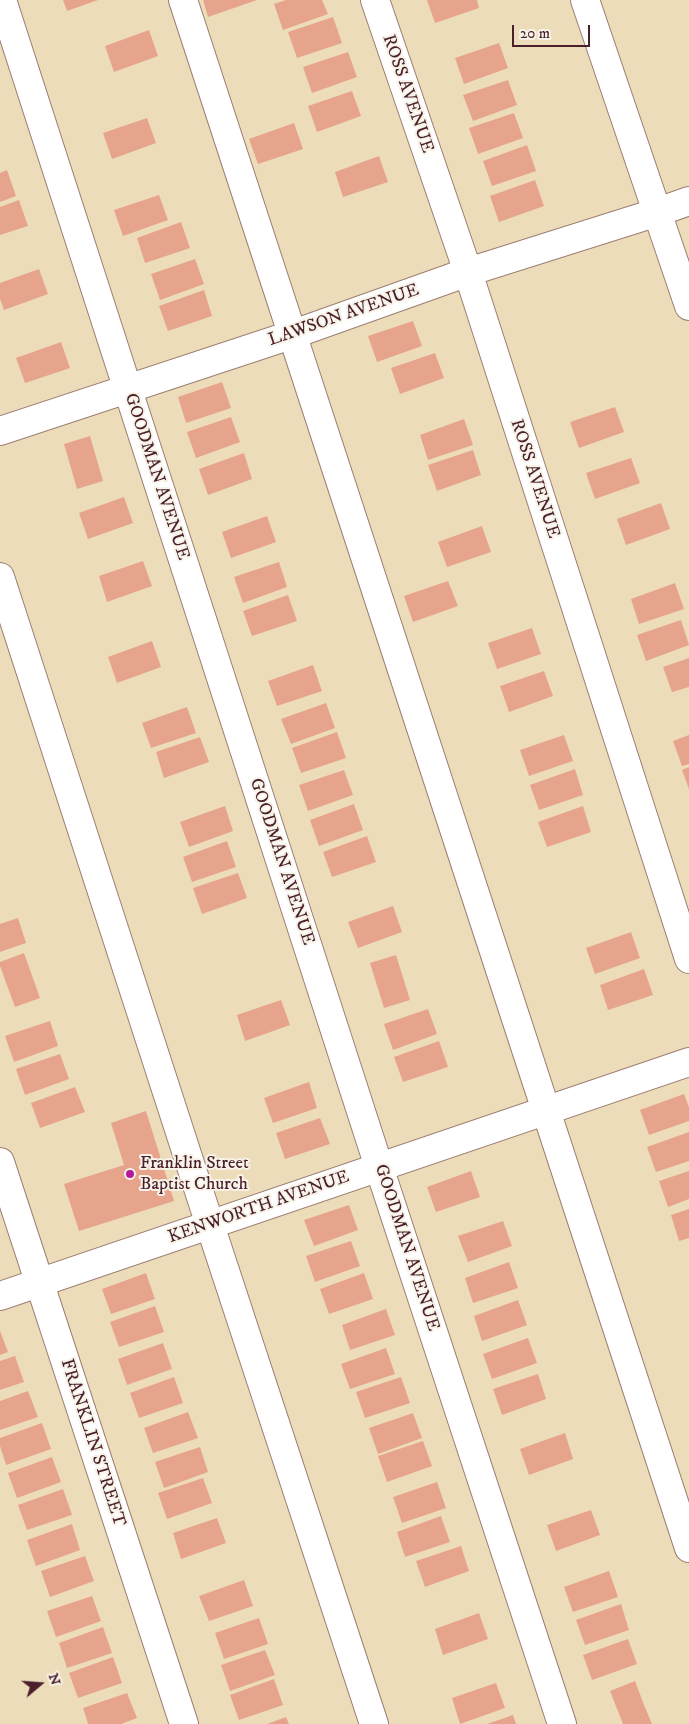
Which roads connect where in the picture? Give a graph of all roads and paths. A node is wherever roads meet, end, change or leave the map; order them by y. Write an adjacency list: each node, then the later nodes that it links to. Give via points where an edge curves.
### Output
1 (2, 0): 10 (street, GOODMAN AVENUE)
2 (182, 0): 9 (street)
3 (375, 0): 7 (street, ROSS AVENUE)
4 (585, 0): 6 (street)
5 (689, 201): 6 (street, LAWSON AVENUE)
6 (658, 212): 7 (street, LAWSON AVENUE); 8 (street)
7 (468, 272): 9 (street, LAWSON AVENUE); 13 (street, ROSS AVENUE)
8 (689, 306)
9 (291, 335): 10 (street, LAWSON AVENUE); 15 (street)
10 (128, 390): 11 (street, LAWSON AVENUE); 17 (street, GOODMAN AVENUE)
11 (0, 431)
12 (0, 577): 18 (street)
13 (689, 959)
14 (689, 1062): 15 (street, KENWORTH AVENUE)
15 (547, 1111): 17 (street, KENWORTH AVENUE); 21 (street)
16 (0, 1162): 19 (street, FRANKLIN STREET)
17 (379, 1167): 18 (street, KENWORTH AVENUE); 24 (street, GOODMAN AVENUE)
18 (210, 1225): 19 (street, KENWORTH AVENUE); 23 (street)
19 (39, 1282): 20 (street, KENWORTH AVENUE); 22 (street, FRANKLIN STREET)
20 (0, 1296)
21 (689, 1548)
22 (184, 1724)
23 (374, 1724)
24 (562, 1724)

